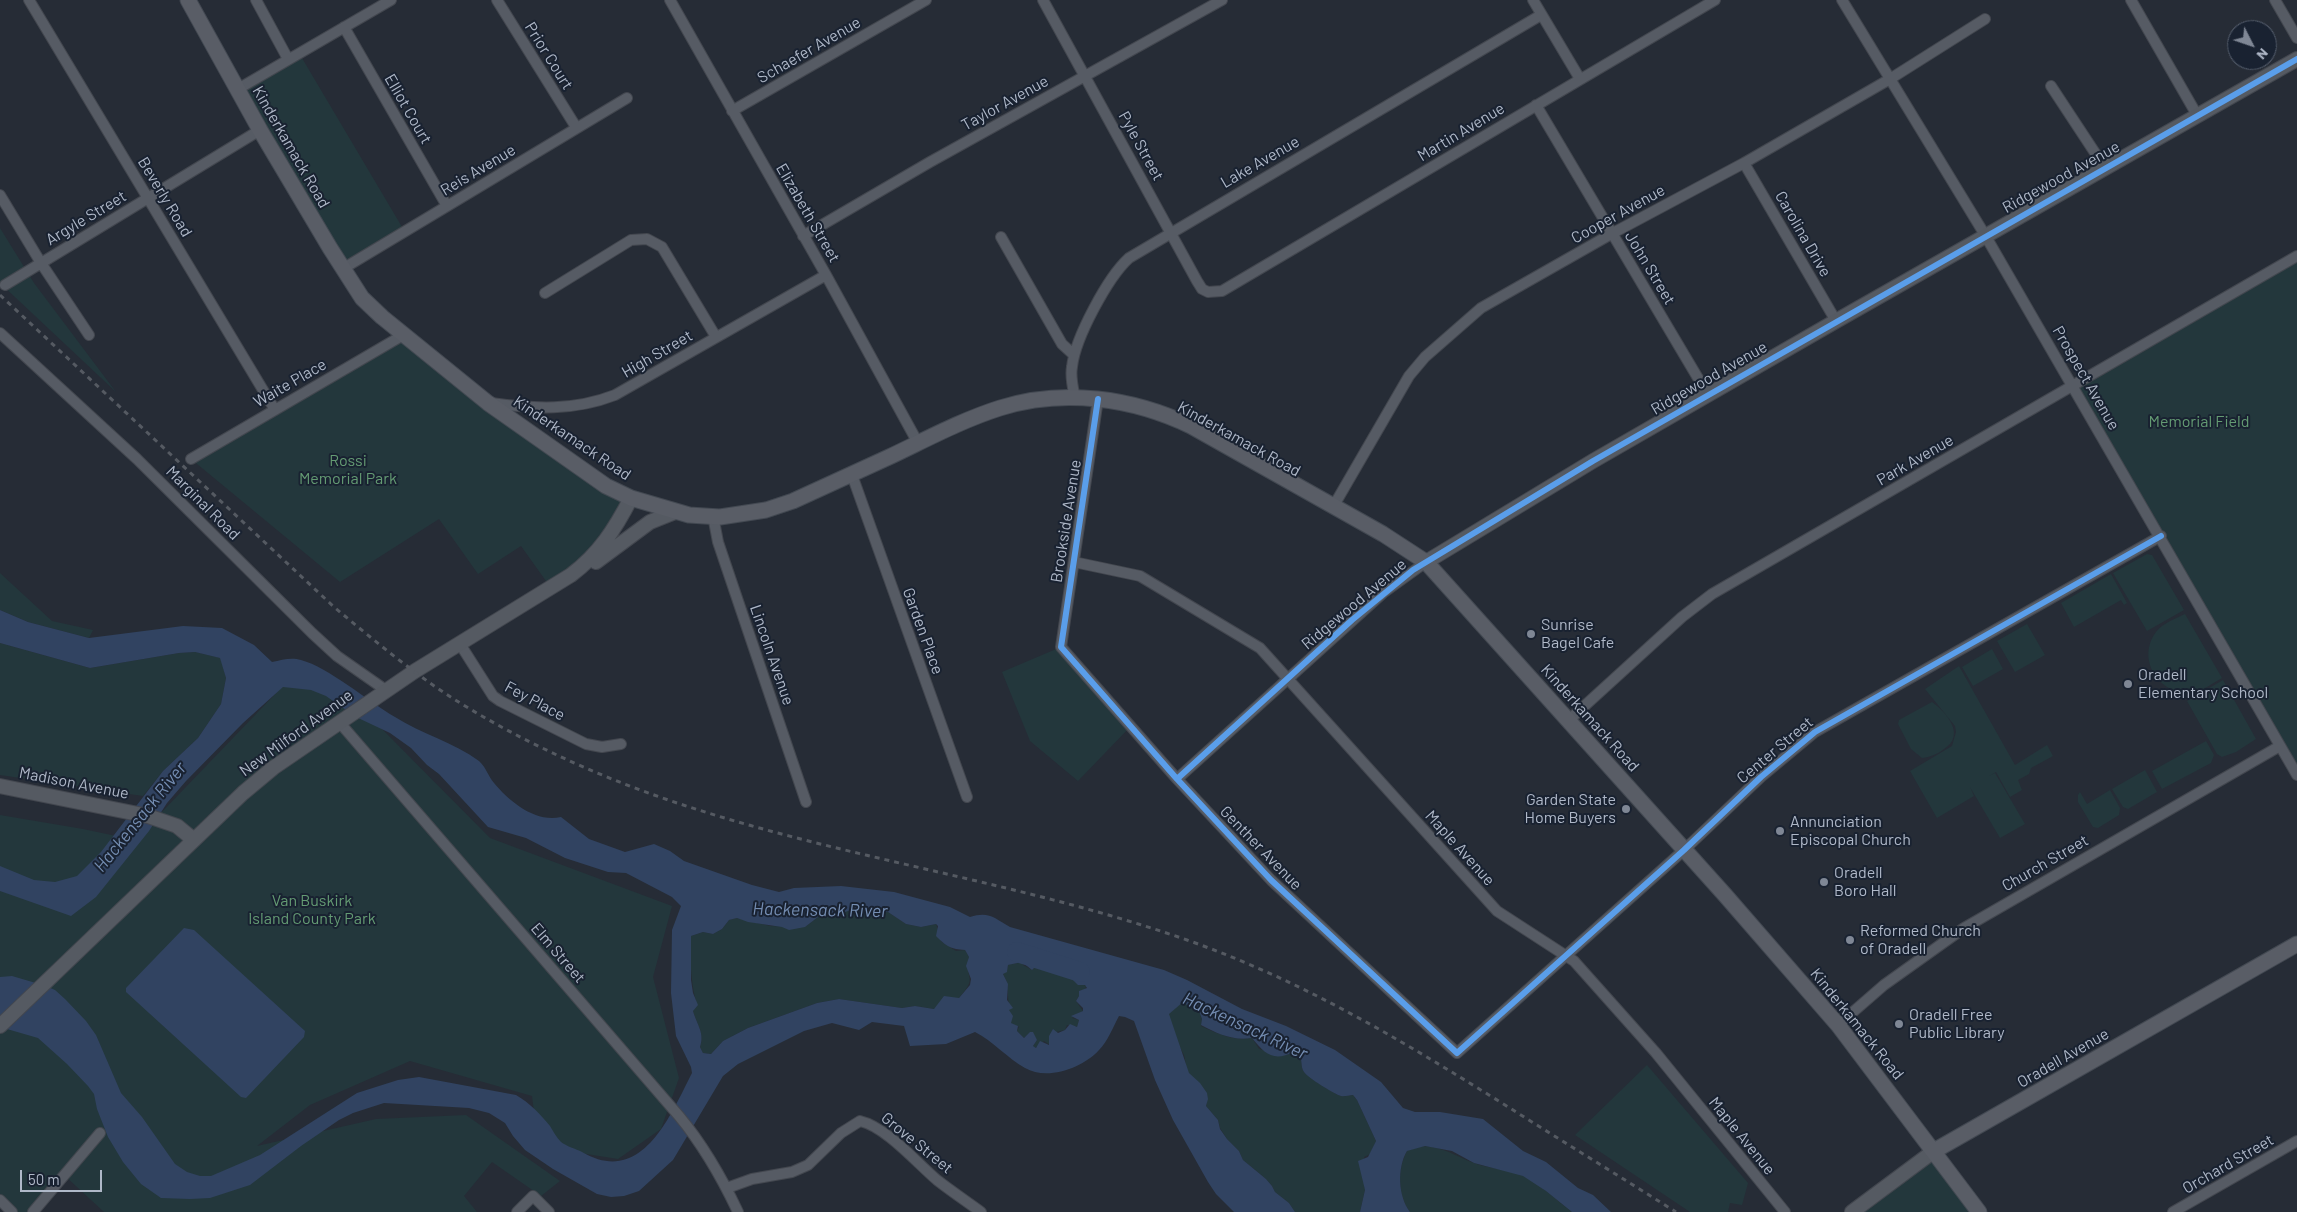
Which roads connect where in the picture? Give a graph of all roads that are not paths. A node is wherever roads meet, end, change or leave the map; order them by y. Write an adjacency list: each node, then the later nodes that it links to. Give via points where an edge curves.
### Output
1 (29, 0): 36 (street, Beverly Road)
2 (188, 0): 26 (main road, Kinderkamack Road)
3 (256, 0): 20 (street)
4 (391, 0): 18 (street)
5 (497, 0): 31 (street, Prior Court)
6 (670, 0): 29 (street, Elizabeth Street)
7 (926, 0): 29 (street, Schaefer Avenue)
8 (1043, 0): 22 (street, Pyle Street)
9 (1222, 0): 22 (street, Taylor Avenue)
10 (1533, 0): 16 (street)
11 (1715, 0): 15 (street, Martin Avenue)
12 (1842, 0): 24 (street, Prospect Avenue)
13 (2131, 0): 30 (street)
14 (2275, 0): 19 (street)
15 (1699, 4): 23 (street, Martin Avenue)
16 (1541, 15): 23 (street); 38 (street, Lake Avenue)
17 (1985, 19): 24 (street, Cooper Avenue)
18 (344, 27): 20 (street); 37 (street, Elliot Court)
19 (2297, 38)
20 (288, 59): 26 (street)
21 (2297, 59): 30 (street, Ridgewood Avenue)
22 (1084, 76): 38 (street, Pyle Street); 41 (street, Taylor Avenue)
23 (1580, 79): 28 (street, Martin Avenue)
24 (1890, 79): 33 (street, Cooper Avenue); 40 (street, Prospect Avenue)
25 (2051, 86): 34 (street)
26 (238, 89): 32 (main road, Kinderkamack Road)
27 (627, 98): 31 (street, Reis Avenue)
28 (1536, 105): 39 (street, John Street); 48 (street, Martin Avenue)
29 (732, 110): 41 (street, Elizabeth Street)
30 (2197, 115): 34 (street, Ridgewood Avenue)
31 (576, 128): 37 (street, Reis Avenue)
32 (260, 130): 36 (street, Argyle Street); 45 (main road, Kinderkamack Road)
33 (1744, 163): 39 (street, Cooper Avenue); 50 (street, Carolina Drive)
34 (2106, 168): 40 (street, Ridgewood Avenue)
35 (0, 195): 44 (street)
36 (148, 198): 44 (street, Argyle Street); 61 (street, Beverly Road)
37 (447, 206): 45 (street, Reis Avenue)
38 (1171, 232): 48 (street, Pyle Street, via 1202,289 1208,292); 55 (street, Lake Avenue, via 1129,258 1116,271 1104,288)
39 (1613, 233): 57 (street, John Street); 66 (street, Cooper Avenue, via 1481,308 1425,357 1409,376)
40 (1985, 235): 50 (street, Ridgewood Avenue); 56 (street, Prospect Avenue)
41 (803, 236): 46 (street, Elizabeth Street)
42 (1001, 237): 55 (street, via 1062,344)
43 (2297, 256): 56 (street, Park Avenue)
44 (41, 263): 47 (street, Argyle Street); 53 (street)
45 (344, 268): 52 (main road, Kinderkamack Road, via 362,298)
46 (826, 275): 54 (street, High Street); 62 (street, Elizabeth Street)
47 (5, 285)
48 (1222, 290)
49 (544, 292): 54 (street, via 631,240 647,239 662,248)
50 (1836, 320): 57 (street, Ridgewood Avenue)
51 (0, 333): 76 (street, Marginal Road, via 137,459 312,633 337,656)
52 (405, 334): 60 (main road, Kinderkamack Road); 61 (street, Waite Place)
53 (90, 335)
54 (716, 337): 60 (street, High Street, via 597,402 551,408)
55 (1074, 355): 58 (street, Lake Avenue, via 1071,371)
56 (2073, 387): 69 (street, Prospect Avenue); 77 (street, Park Avenue, via 1712,594 1682,617)
57 (1708, 395): 71 (street, Ridgewood Avenue)
58 (1075, 398): 59 (main road, Kinderkamack Road); 62 (main road, Kinderkamack Road, via 1039,400 1000,408)
59 (1098, 399): 66 (main road, Kinderkamack Road, via 1134,405 1176,419); 70 (street, Brookside Avenue)
60 (488, 403): 65 (main road, Kinderkamack Road, via 606,486)
61 (275, 410): 63 (street, Waite Place)
62 (918, 443): 64 (main road, Kinderkamack Road)
63 (191, 459)
64 (852, 475): 68 (main road, Kinderkamack Road, via 766,510); 84 (street, Garden Place)
65 (631, 498): 67 (main road, Kinderkamack Road); 72 (street, New Milford Avenue, via 611,535)
66 (1334, 507): 71 (main road, Kinderkamack Road)
67 (676, 512): 68 (main road, Kinderkamack Road); 72 (street, via 650,522 583,571)
68 (713, 516): 85 (street, Lincoln Avenue, via 718,542)
69 (2161, 536): 80 (street, Prospect Avenue); 87 (street, Center Street, via 1815,732 1761,777)
70 (1074, 562): 74 (street, Brookside Avenue); 75 (street, Maple Avenue, via 1123,571 1152,581 1260,648)
71 (1426, 562): 75 (street, Ridgewood Avenue, via 1383,593); 77 (main road, Kinderkamack Road)
72 (571, 575): 73 (street, New Milford Avenue)
73 (460, 644): 76 (street, New Milford Avenue); 79 (street, Fey Place, via 493,696 500,701 586,744 602,747)
74 (1061, 647): 82 (street, Genther Avenue)
75 (1288, 678): 82 (street, Ridgewood Avenue); 89 (street, Maple Avenue, via 1497,911)
76 (386, 691): 78 (street, New Milford Avenue)
77 (1569, 720): 87 (main road, Kinderkamack Road)
78 (340, 723): 86 (street, New Milford Avenue, via 274,768); 96 (street, Elm Street, via 666,1100 696,1138)
79 (622, 744)
80 (2280, 746): 81 (street, Prospect Avenue); 90 (street, Church Street, via 1964,928 1884,985)
81 (2297, 775)
82 (1177, 779): 92 (street, Genther Avenue, via 1271,880)
83 (0, 786): 86 (street, Madison Avenue, via 155,819 178,826)
84 (966, 797)
85 (806, 802)
86 (194, 840): 91 (street, New Milford Avenue)
87 (1684, 850): 89 (street, Center Street); 90 (main road, Kinderkamack Road)
88 (2297, 944): 95 (main road, Oradell Avenue)
89 (1566, 955): 92 (street, Center Street); 104 (street, Maple Avenue, via 1656,1053)
90 (1838, 1025): 95 (main road, Kinderkamack Road)
91 (0, 1026)
92 (1457, 1053)
93 (100, 1134): 99 (street)
94 (2297, 1141): 107 (street, Orchard Street)
95 (1934, 1151): 105 (street, Oradell Avenue); 106 (main road, Kinderkamack Road)
96 (727, 1188): 102 (street, Elm Street); 103 (street, Grove Street, via 808,1165 841,1133 860,1121 888,1137)
97 (0, 1200): 98 (street)
98 (12, 1212)
99 (33, 1212)
100 (517, 1212): 101 (street, via 533,1196)
101 (549, 1212)
102 (738, 1212)
103 (981, 1212)
104 (1785, 1212)
105 (1852, 1212)
106 (1979, 1212)
107 (2173, 1212)

